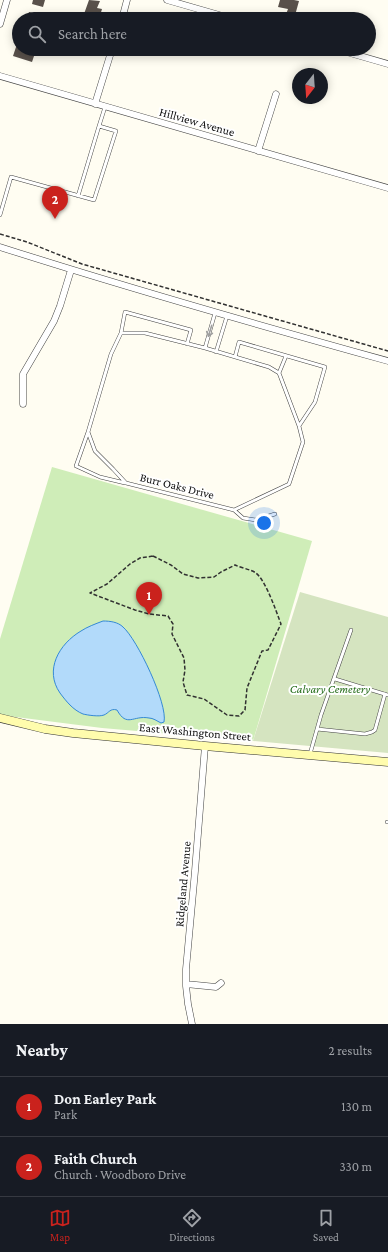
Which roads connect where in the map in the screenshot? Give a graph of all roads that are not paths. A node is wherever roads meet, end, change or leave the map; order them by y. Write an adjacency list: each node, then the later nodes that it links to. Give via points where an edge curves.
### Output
1 (8, 0): 6 (street)
2 (128, 0): 4 (street)
3 (167, 0): 5 (street)
4 (124, 12)
5 (209, 12)
6 (0, 24)
7 (110, 56): 12 (street)
8 (360, 56): 9 (street)
9 (388, 64)
10 (0, 76): 12 (street, Hillview Avenue)
11 (276, 94): 15 (street)
12 (95, 104): 13 (street, Hillview Avenue)
13 (105, 107): 14 (lane); 15 (street, Hillview Avenue)
14 (99, 126): 17 (lane); 17 (lane, via 116,131 94,200)
15 (258, 151): 16 (street, Hillview Avenue)
16 (388, 188)
17 (78, 196): 18 (lane, via 11,178)
18 (0, 215)
19 (0, 247): 20 (street)
20 (71, 270): 21 (street); 31 (street, via 54,321 23,374)
21 (216, 313): 22 (street); 25 (lane, one-way to 25)
22 (227, 316): 26 (lane); 29 (street)
23 (121, 334): 24 (lane, via 146,333); 24 (lane, via 125,312 191,330); 33 (lane, via 111,354)
24 (188, 344): 25 (lane)
25 (205, 348): 26 (lane)
26 (216, 352): 28 (lane)
27 (286, 356): 28 (lane, via 239,342); 30 (lane); 32 (lane, via 325,367 315,402)
28 (235, 357): 30 (lane, via 269,367)
29 (388, 361)
30 (279, 373): 32 (lane)
31 (23, 404)
32 (299, 426): 35 (lane, via 302,442 288,484)
33 (88, 432): 34 (lane, Burr Oaks Drive, via 95,451); 34 (lane, via 76,466 100,477)
34 (126, 483): 35 (lane, Burr Oaks Drive)
35 (234, 510): 36 (lane, Burr Oaks Drive, via 243,518 256,520)
36 (275, 514)
37 (351, 630): 38 (lane)
38 (335, 679): 39 (lane); 41 (lane)
39 (387, 694): 41 (lane, via 372,732 365,734)
40 (0, 718): 42 (main road, East Washington Street, via 73,733)
41 (317, 729): 43 (lane)
42 (205, 746): 43 (main road, East Washington Street); 46 (street, Ridgeland Avenue)
43 (310, 754): 44 (main road, East Washington Street)
44 (388, 762)
45 (221, 983): 46 (street, via 216,987)
46 (186, 984): 47 (street, Ridgeland Avenue)
47 (192, 1024)

